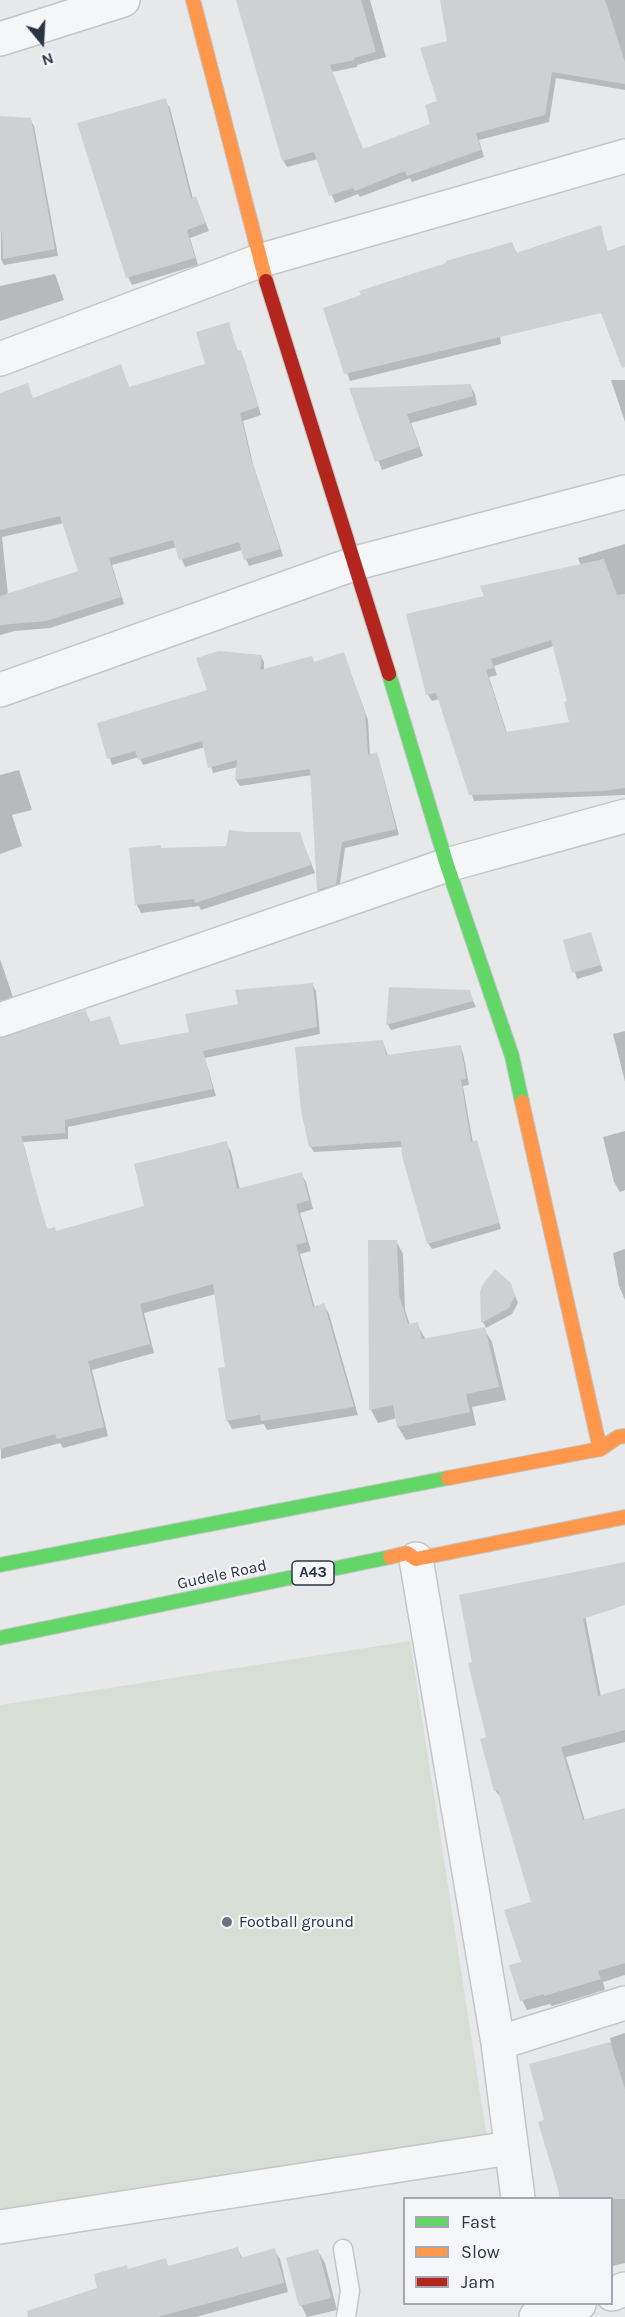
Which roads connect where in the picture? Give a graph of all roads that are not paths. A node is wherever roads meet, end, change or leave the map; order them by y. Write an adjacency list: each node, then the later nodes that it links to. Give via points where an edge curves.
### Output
1 (123, 0): 3 (street)
2 (193, 0): 5 (main road)
3 (0, 39)
4 (625, 156): 5 (street)
5 (259, 261): 6 (street); 8 (main road)
6 (0, 359)
7 (625, 492): 8 (street)
8 (356, 563): 9 (street); 11 (main road)
9 (0, 690)
10 (625, 816): 11 (street)
11 (447, 865): 12 (street); 14 (main road, via 512,1056)
12 (0, 1020)
13 (625, 1436): 14 (main road)
14 (600, 1449): 17 (main road)
15 (625, 1516): 16 (main road, Gudele Road / A43)
16 (416, 1559): 18 (main road, Gudele Road / A43, via 408,1552); 20 (street)
17 (0, 1565)
18 (0, 1638)
19 (625, 2003): 20 (street)
20 (498, 2043): 21 (street)
21 (510, 2148): 22 (street); 23 (street)
22 (518, 2197)
23 (0, 2227)
24 (343, 2249): 26 (lane, via 350,2291)
25 (576, 2305): 27 (street)
26 (346, 2317)
27 (536, 2317)

